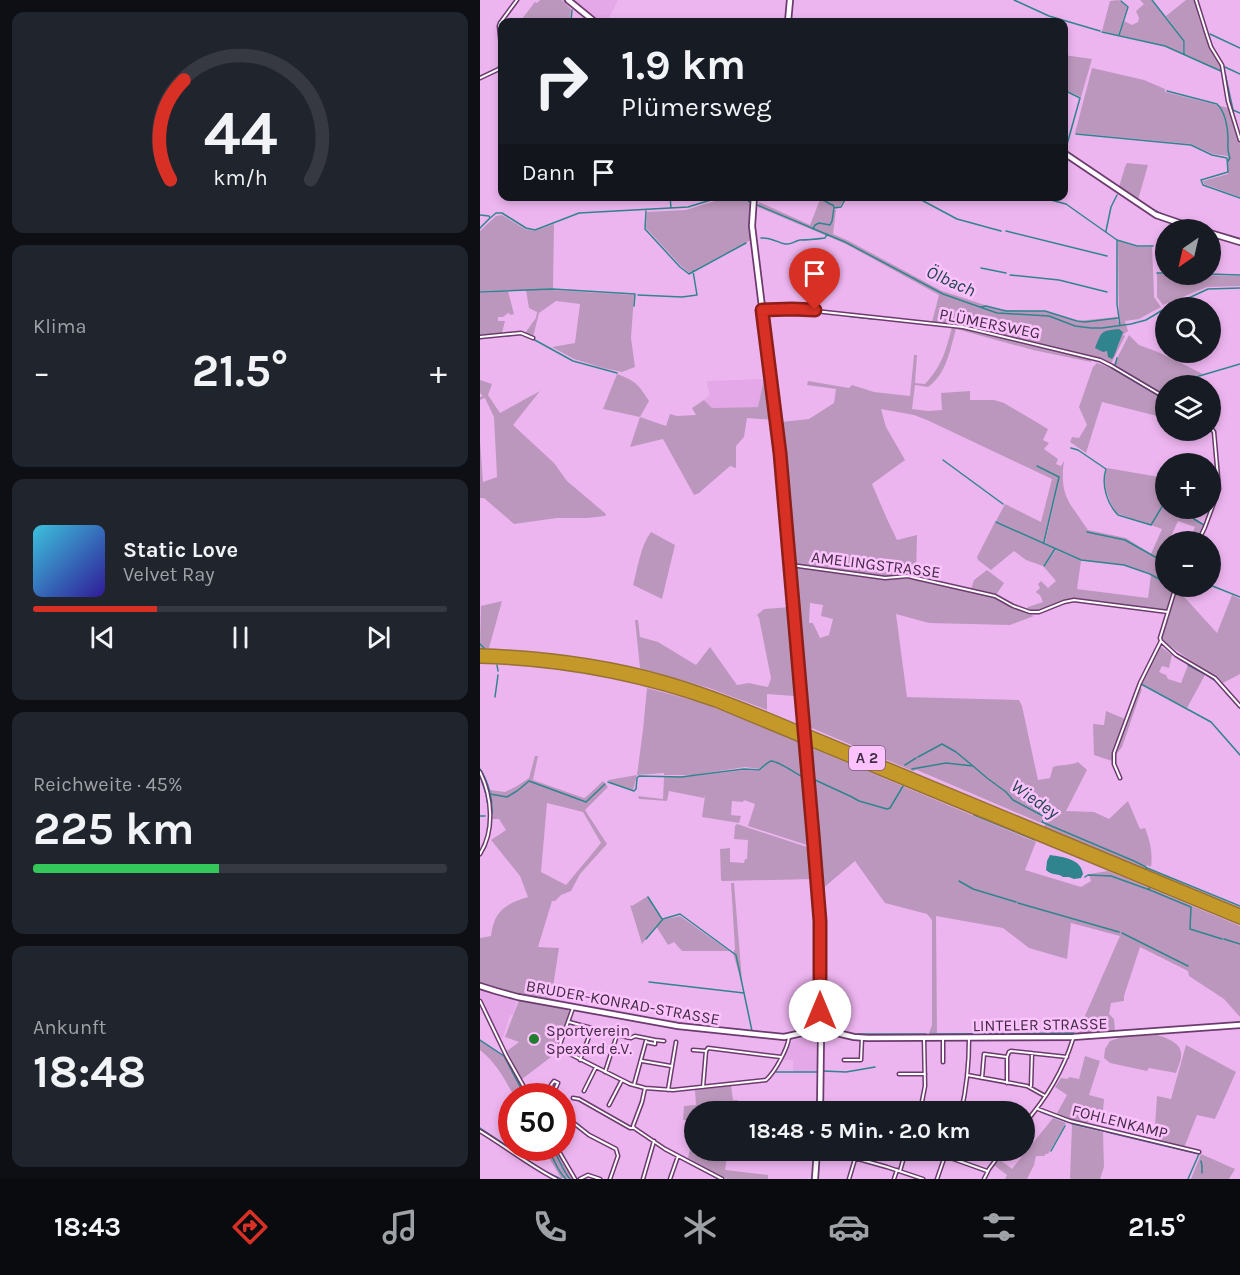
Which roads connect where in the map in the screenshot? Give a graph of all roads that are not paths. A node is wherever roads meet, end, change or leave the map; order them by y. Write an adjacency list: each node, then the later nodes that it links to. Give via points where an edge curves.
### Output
1 (517, 0): 5 (street)
2 (568, 0): 6 (main road)
3 (790, 0): 7 (main road)
4 (1196, 0): 10 (street, via 1211,47 1222,65)
5 (504, 18)
6 (590, 18)
7 (788, 18)
8 (498, 69): 9 (street)
9 (480, 78)
10 (1240, 140)
11 (1068, 156): 13 (main road)
12 (753, 201): 16 (main road, via 752,226)
13 (1168, 219)
14 (1221, 236): 15 (main road)
15 (1240, 242)
16 (762, 310): 19 (street, PLÜMERSWEG, via 815,310 963,327 1100,360); 22 (main road)
17 (480, 337): 18 (street, via 522,333)
18 (533, 338)
19 (1155, 391)
20 (1215, 441): 21 (street, via 1219,489)
21 (1203, 531)
22 (789, 565): 24 (street, AMELINGSTRASSE, via 885,578 908,576 995,596 1030,612 1074,600); 40 (main road, bridge, via 820,921)
23 (1173, 597): 24 (street)
24 (1168, 612): 25 (street)
25 (1161, 641): 28 (street, via 1176,655 1215,678); 30 (street, via 1140,683 1114,753)
26 (480, 653): 32 (highway, A 2, via 586,663 701,692)
27 (480, 659): 33 (highway, A 2, via 547,663 603,672 708,700)
28 (1240, 706)
29 (480, 772): 31 (street, via 488,793 490,816)
30 (1120, 778)
31 (480, 854)
32 (1240, 913)
33 (1240, 920)
34 (480, 986): 36 (main road, BRUDER-KONRAD-STRASSE)
35 (480, 1001): 69 (street)
36 (574, 1007): 37 (street); 42 (main road, BRUDER-KONRAD-STRASSE, via 678,1026)
37 (569, 1022): 39 (street); 57 (street, via 559,1047)
38 (1240, 1025): 44 (main road, LINTELER STRASSE)
39 (592, 1029): 41 (street); 57 (street)
40 (820, 1031): 42 (main road, BRUDER-KONRAD-STRASSE); 43 (main road, LINTELER STRASSE); 79 (main road)
41 (617, 1035): 48 (street); 63 (street)
42 (789, 1037): 54 (street)
43 (862, 1037): 45 (main road, LINTELER STRASSE); 58 (street, via 861,1060)
44 (1073, 1037): 47 (main road, LINTELER STRASSE); 56 (street)
45 (924, 1038): 46 (main road, LINTELER STRASSE); 65 (street)
46 (943, 1038): 47 (main road, LINTELER STRASSE); 60 (street)
47 (969, 1038): 66 (street)
48 (646, 1040): 49 (street); 59 (street)
49 (664, 1041)
50 (676, 1042): 61 (street)
51 (693, 1050): 52 (street)
52 (706, 1051): 54 (street, via 710,1047); 72 (street)
53 (1032, 1053): 55 (street, via 1011,1051); 56 (street); 73 (street)
54 (781, 1057): 72 (street, via 766,1080)
55 (1007, 1057): 67 (street, via 984,1054); 70 (street)
56 (1067, 1057): 77 (street)
57 (580, 1060): 62 (street)
58 (844, 1060)
59 (641, 1061): 61 (street); 71 (street)
60 (943, 1062)
61 (671, 1066): 75 (street)
62 (596, 1067): 63 (street); 76 (street)
63 (605, 1072): 68 (street)
64 (899, 1074): 65 (street)
65 (925, 1074): 80 (street)
66 (967, 1075): 67 (street); 81 (street)
67 (982, 1078): 70 (street)
68 (622, 1080): 71 (street); 82 (street)
69 (522, 1083)
70 (1007, 1083): 73 (street)
71 (634, 1086): 74 (street)
72 (703, 1087): 75 (street)
73 (1030, 1087): 77 (street)
74 (645, 1088): 75 (street); 86 (street)
75 (668, 1090)
76 (584, 1091)
77 (1046, 1096): 83 (street)
78 (576, 1098): 86 (street)
79 (820, 1101)
80 (922, 1101)
81 (964, 1101)
82 (609, 1105)
83 (1038, 1109): 84 (street); 89 (street, FOHLENKAMP, via 1071,1122)
84 (1035, 1112)
85 (576, 1125): 105 (street, via 616,1149 618,1156)
86 (634, 1128): 88 (street)
87 (480, 1131): 101 (street)
88 (654, 1141): 90 (street); 106 (street)
89 (1199, 1152)
90 (678, 1156): 107 (street); 108 (street)
91 (565, 1161): 102 (street)
92 (816, 1161): 109 (main road)
93 (854, 1161): 110 (street)
94 (862, 1161): 99 (street)
95 (902, 1161): 99 (street)
96 (943, 1161): 113 (street)
97 (959, 1161): 100 (street)
98 (995, 1161): 100 (street)
99 (898, 1171): 111 (street); 112 (street)
100 (987, 1171): 114 (street)
101 (556, 1179)
102 (575, 1179)
103 (580, 1179): 104 (street, via 588,1175)
104 (600, 1179)
105 (610, 1179)
106 (643, 1179)
107 (670, 1179)
108 (722, 1179)
109 (815, 1179)
110 (849, 1179)
111 (894, 1179)
112 (923, 1179)
113 (937, 1179)
114 (984, 1179)

